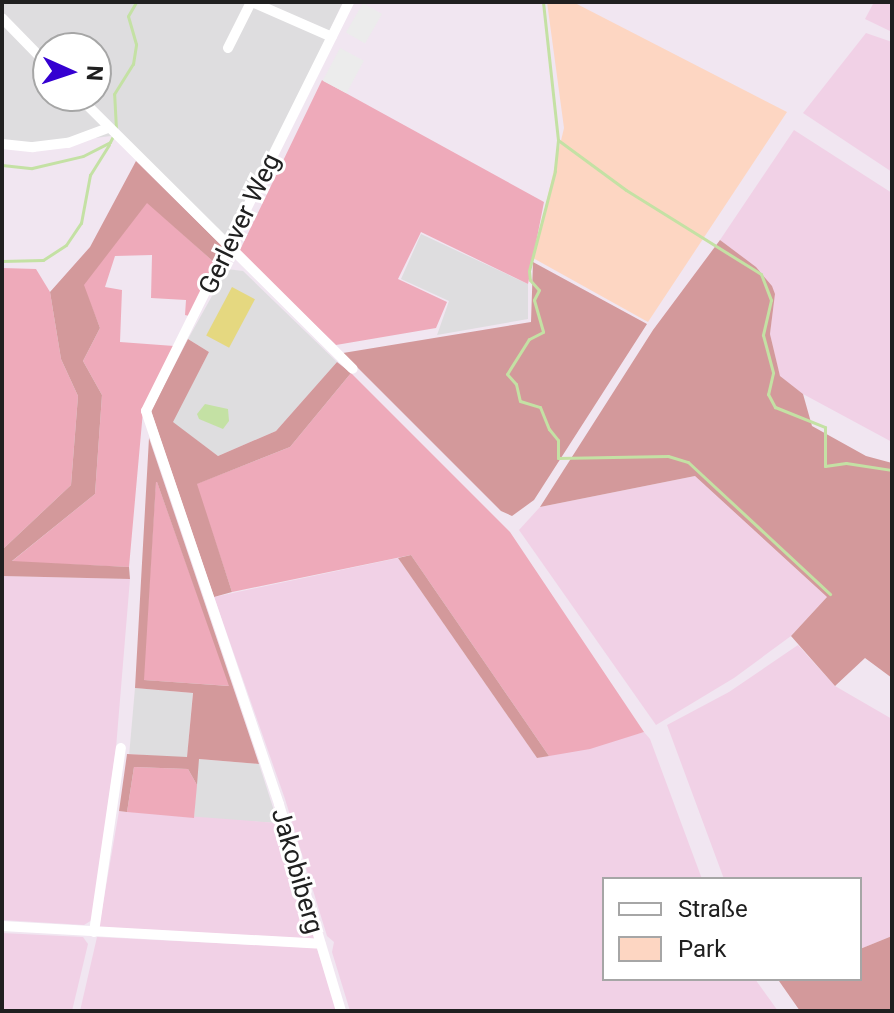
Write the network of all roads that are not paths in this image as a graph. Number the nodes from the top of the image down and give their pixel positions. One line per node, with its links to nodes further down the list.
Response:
1 (252, 2): 4 (street); 5 (street)
2 (349, 2): 4 (street, Gerlever Weg)
3 (2, 18): 6 (street)
4 (332, 37): 10 (street, Gerlever Weg)
5 (228, 48)
6 (32, 49)
7 (94, 112): 8 (street)
8 (110, 129): 9 (street); 10 (street)
9 (2, 144)
10 (228, 249): 11 (street); 12 (street, Gerlever Weg)
11 (353, 369)
12 (146, 411): 16 (street, Jakobiberg)
13 (121, 748): 15 (street)
14 (2, 926): 15 (street, Jakobiberg)
15 (94, 932): 16 (street, Jakobiberg)
16 (320, 944): 17 (street)
17 (341, 1011)

